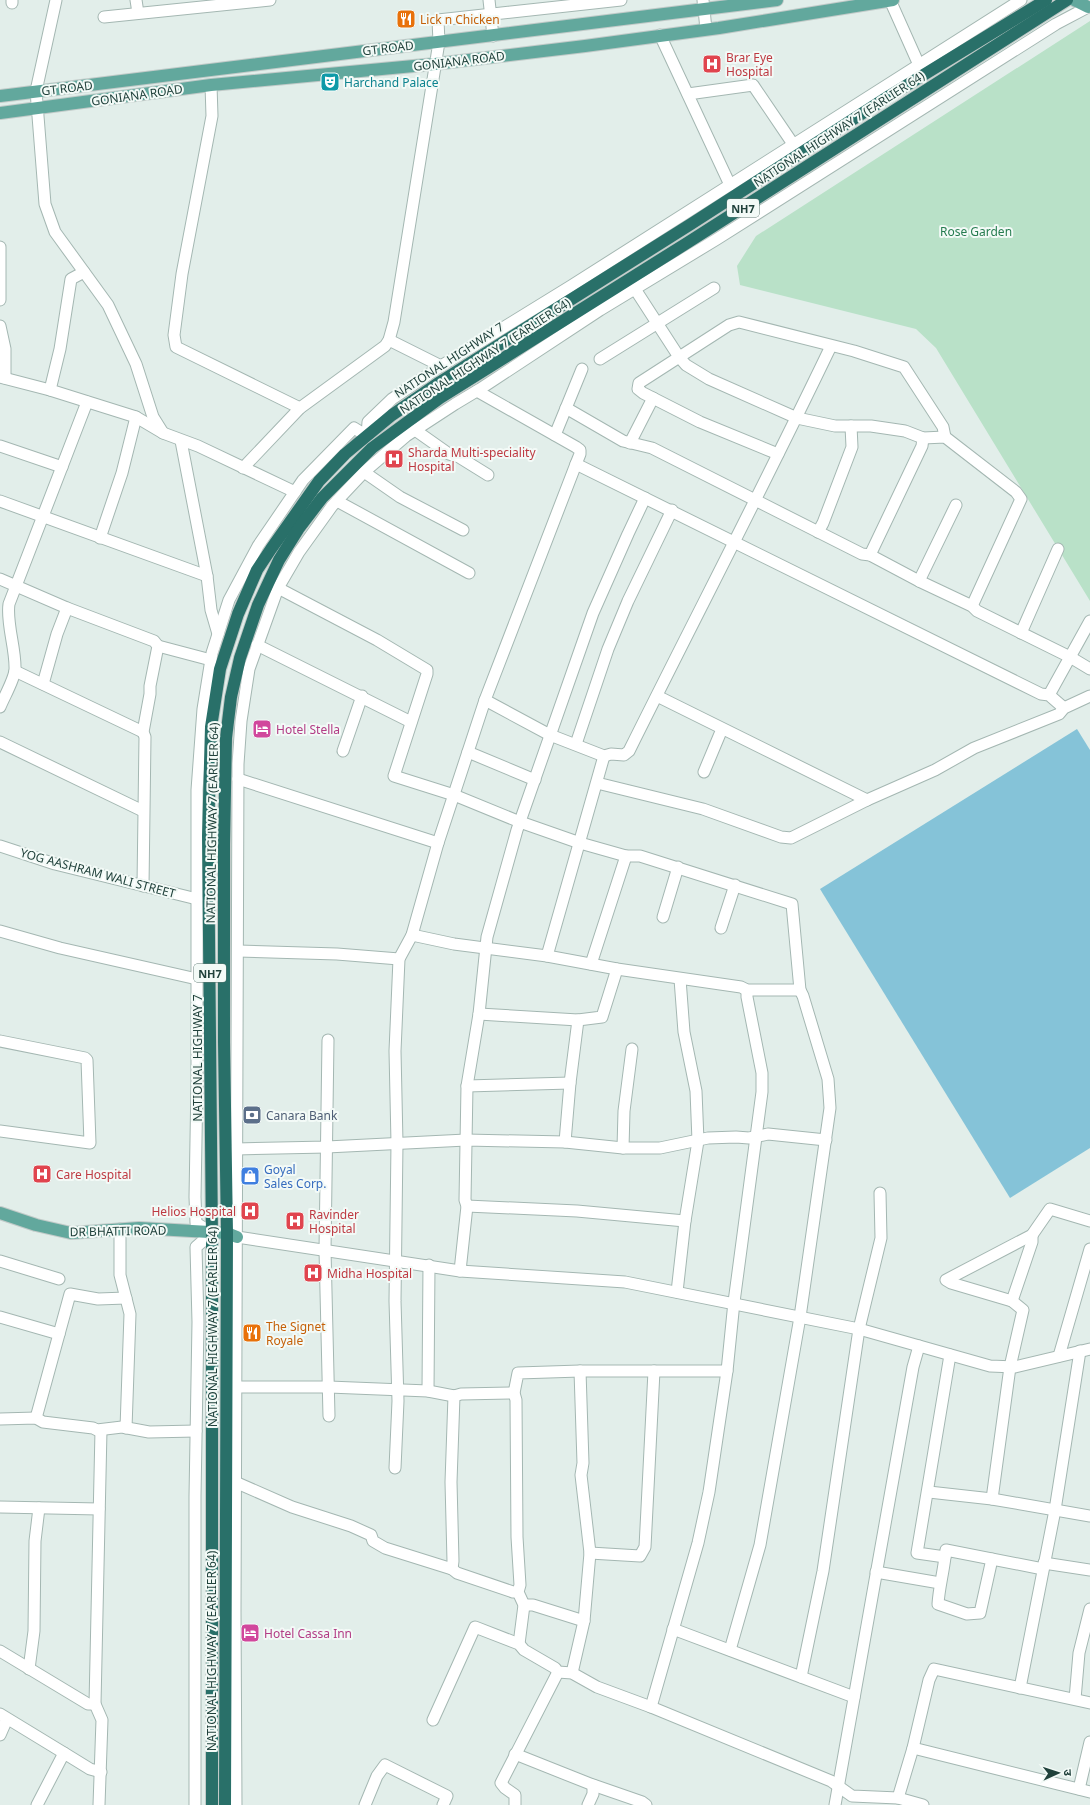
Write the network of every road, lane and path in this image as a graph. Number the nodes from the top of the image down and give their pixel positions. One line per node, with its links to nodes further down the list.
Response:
1 (56, 0): 27 (street)
2 (136, 0): 17 (street)
3 (270, 0): 12 (street)
4 (489, 0): 18 (street)
5 (621, 0): 18 (street)
6 (777, 0): 14 (main road, GT ROAD)
7 (890, 0): 8 (main road, GONIANA ROAD); 20 (main road, GONIANA ROAD); 25 (street)
8 (893, 0)
9 (1021, 0): 25 (street)
10 (1067, 0): 15 (highway, NATIONAL HIGHWAY 7 (EARLIER 64) / NH7)
11 (1074, 0): 16 (main road)
12 (236, 2): 13 (street)
13 (185, 4): 17 (street)
14 (704, 4): 20 (street); 22 (main road, GT ROAD)
15 (1044, 6): 38 (highway, NATIONAL HIGHWAY 7 (EARLIER 64) / NH7); 175 (highway, NATIONAL HIGHWAY 7 (EARLIER 64) / NH7)
16 (1089, 7): 37 (street)
17 (138, 13): 19 (street)
18 (491, 15): 22 (street); 23 (street)
19 (104, 17)
20 (706, 29): 21 (main road, GONIANA ROAD)
21 (660, 35): 24 (main road, GONIANA ROAD); 28 (street)
22 (493, 36): 23 (main road, GT ROAD)
23 (438, 42): 24 (street); 27 (main road, GT ROAD)
24 (435, 64): 26 (main road, GONIANA ROAD); 42 (street)
25 (918, 65): 32 (street)
26 (211, 85): 30 (main road, GONIANA ROAD); 53 (street)
27 (36, 91): 29 (main road, GT ROAD); 30 (street)
28 (688, 94): 32 (street); 33 (street)
29 (0, 96)
30 (38, 108): 31 (main road, GONIANA ROAD); 35 (street)
31 (0, 113)
32 (792, 144): 33 (street)
33 (730, 184): 46 (street)
34 (0, 247): 39 (street)
35 (84, 272): 49 (street); 59 (street)
36 (714, 288): 40 (street)
37 (635, 289): 40 (street); 50 (street)
38 (571, 299): 61 (highway, NATIONAL HIGHWAY 7 / NH7)
39 (0, 300)
40 (657, 324): 44 (street); 45 (street)
41 (0, 326): 48 (street)
42 (389, 340): 46 (street); 53 (street)
43 (831, 346): 44 (street); 56 (street); 62 (street)
44 (679, 357): 51 (street); 56 (street)
45 (600, 360)
46 (442, 366): 61 (street)
47 (582, 369): 54 (street)
48 (3, 378): 49 (street)
49 (50, 390): 52 (street)
50 (477, 391): 58 (street); 60 (street)
51 (653, 398): 65 (street); 67 (street)
52 (87, 402): 55 (street); 69 (street)
53 (300, 408): 70 (street)
54 (566, 408): 60 (street); 65 (street)
55 (136, 417): 59 (street); 83 (street)
56 (797, 418): 57 (street); 67 (street)
57 (851, 426): 63 (street); 82 (street)
58 (415, 430): 71 (street); 72 (street)
59 (163, 433): 64 (street)
60 (555, 435): 68 (street)
61 (366, 436): 73 (street); 174 (highway, NATIONAL HIGHWAY 7 / NH7)
62 (945, 437): 63 (street); 93 (street)
63 (924, 438): 86 (street)
64 (181, 441): 70 (street); 88 (street)
65 (630, 442): 77 (street)
66 (0, 446): 69 (street)
67 (778, 454): 77 (street)
68 (576, 464): 74 (street); 109 (street)
69 (62, 466): 80 (street)
70 (243, 468): 73 (street)
71 (364, 472): 76 (street); 81 (street)
72 (488, 475)
73 (295, 492): 97 (street)
74 (645, 498): 79 (street); 115 (street)
75 (0, 501): 80 (street)
76 (337, 501): 87 (street); 92 (street)
77 (756, 501): 82 (street); 84 (street)
78 (956, 505): 90 (street)
79 (672, 510): 84 (street); 117 (street)
80 (43, 517): 83 (street); 91 (street)
81 (463, 530)
82 (818, 532): 86 (street)
83 (100, 538): 88 (street)
84 (735, 542): 105 (street); 107 (street)
85 (1058, 549): 96 (street)
86 (870, 555): 90 (street)
87 (469, 573)
88 (207, 576): 97 (street)
89 (0, 579): 91 (street)
90 (919, 582): 93 (street)
91 (15, 586): 94 (street); 103 (street)
92 (278, 588): 98 (street); 112 (street)
93 (972, 606): 96 (street)
94 (67, 608): 99 (street); 104 (street)
95 (1090, 621): 100 (street)
96 (1021, 633): 100 (street)
97 (218, 634): 101 (street)
98 (257, 645): 106 (street); 122 (street)
99 (158, 646): 101 (street); 114 (street)
100 (1070, 657): 102 (street); 105 (street)
101 (211, 660): 136 (street)
102 (1090, 669)
103 (15, 671): 104 (street); 110 (street)
104 (43, 684): 114 (street)
105 (1049, 695): 111 (street)
106 (362, 696): 112 (street); 118 (street)
107 (656, 696): 113 (street); 120 (street)
108 (1090, 696): 111 (street)
109 (485, 700): 115 (street); 119 (street)
110 (0, 707)
111 (1064, 708): 126 (street)
112 (411, 722): 125 (street)
113 (722, 729): 121 (street); 126 (street)
114 (143, 732): 127 (street)
115 (550, 734): 117 (street); 123 (street)
116 (0, 742): 127 (street)
117 (576, 744): 120 (street)
118 (343, 751)
119 (468, 752): 123 (street); 125 (street)
120 (604, 756): 124 (street)
121 (704, 772)
122 (238, 779): 129 (street); 142 (street)
123 (535, 780): 128 (street)
124 (597, 783): 126 (street); 130 (street)
125 (454, 795): 128 (street); 129 (street)
126 (867, 800)
127 (143, 811): 135 (street)
128 (520, 822): 130 (street); 141 (street)
129 (438, 843): 140 (street)
130 (580, 843): 132 (street); 143 (street)
131 (0, 847): 135 (street, YOG AASHRAM WALI STREET)
132 (626, 856): 133 (street); 145 (street)
133 (678, 867): 134 (street); 137 (street)
134 (735, 885): 138 (street); 150 (street)
135 (143, 886): 136 (street, YOG AASHRAM WALI STREET)
136 (197, 899): 147 (street)
137 (663, 917)
138 (720, 928)
139 (0, 931): 147 (street)
140 (412, 934): 141 (street); 144 (street)
141 (486, 947): 143 (street); 151 (street)
142 (238, 951): 144 (street); 167 (street)
143 (547, 956): 145 (street)
144 (399, 959): 164 (street)
145 (591, 964): 146 (street)
146 (617, 969): 148 (street); 152 (street)
147 (197, 979): 174 (street)
148 (680, 979): 149 (street); 162 (street)
149 (747, 990): 150 (street); 159 (street)
150 (800, 990): 161 (street)
151 (479, 1014): 152 (street); 157 (street)
152 (578, 1020): 156 (street)
153 (328, 1040): 165 (street)
154 (0, 1041): 158 (street)
155 (632, 1049): 166 (street)
156 (570, 1083): 157 (street); 163 (street)
157 (467, 1086): 160 (street)
158 (0, 1131)
159 (757, 1135): 161 (street); 162 (street); 187 (street)
160 (466, 1140): 163 (street); 164 (street); 169 (street)
161 (826, 1140): 189 (street)
162 (698, 1141): 166 (street); 171 (street)
163 (565, 1142): 166 (street)
164 (397, 1143): 165 (street); 179 (street)
165 (327, 1147): 167 (street); 178 (street)
166 (623, 1148)
167 (236, 1149): 175 (street)
168 (880, 1193): 190 (street)
169 (467, 1206): 171 (street); 182 (street)
170 (0, 1213): 173 (main road, DR BHATTI ROAD)
171 (685, 1221): 184 (street)
172 (1090, 1221): 176 (street)
173 (120, 1229): 174 (main road, DR BHATTI ROAD); 185 (street)
174 (212, 1233): 175 (main road, DR BHATTI ROAD); 211 (street); 264 (highway, NATIONAL HIGHWAY 7 / NH7)
175 (232, 1235): 178 (street); 200 (highway, NATIONAL HIGHWAY 7 (EARLIER 64) / NH7)
176 (1032, 1235): 186 (street); 186 (street)
177 (1090, 1249): 195 (street)
178 (325, 1250): 179 (street); 201 (street)
179 (397, 1260): 181 (street); 202 (street)
180 (0, 1261): 183 (street)
181 (429, 1265): 182 (street); 203 (street)
182 (460, 1271): 184 (street)
183 (59, 1279)
184 (677, 1292): 187 (street)
185 (126, 1298): 191 (street); 209 (street)
186 (1012, 1302): 196 (street)
187 (734, 1304): 189 (street); 199 (street)
188 (0, 1317): 191 (street)
189 (800, 1317): 190 (street); 236 (street)
190 (859, 1329): 192 (street); 241 (street)
191 (59, 1334): 207 (street)
192 (918, 1346): 194 (street); 227 (street)
193 (1085, 1350): 195 (street); 219 (street)
194 (950, 1355): 196 (street); 214 (street)
195 (1059, 1356): 196 (street)
196 (1010, 1366): 215 (street)
197 (580, 1371): 198 (street); 204 (street); 221 (street)
198 (654, 1371): 199 (street); 221 (street)
199 (727, 1371): 233 (street)
200 (231, 1387): 201 (street); 213 (street); 265 (highway, NATIONAL HIGHWAY 7 (EARLIER 64) / NH7)
201 (329, 1387): 202 (street); 206 (street)
202 (397, 1390): 203 (street); 212 (street)
203 (428, 1391): 205 (street)
204 (514, 1393): 205 (street); 229 (street)
205 (454, 1396): 225 (street)
206 (328, 1416)
207 (36, 1418): 208 (street); 210 (street)
208 (0, 1419)
209 (126, 1428): 210 (street); 211 (street)
210 (101, 1430): 218 (street)
211 (196, 1431): 263 (street)
212 (395, 1468)
213 (235, 1482): 225 (street); 266 (street)
214 (929, 1492): 215 (street); 222 (street)
215 (992, 1499): 219 (street)
216 (0, 1507): 217 (street)
217 (39, 1508): 218 (street); 238 (street)
218 (99, 1509): 246 (street)
219 (1055, 1510): 220 (street); 224 (street)
220 (1090, 1516)
221 (590, 1553): 232 (street)
222 (945, 1557): 223 (street); 228 (street)
223 (992, 1559): 224 (street); 228 (street)
224 (1044, 1566): 226 (street); 242 (street)
225 (452, 1569): 229 (street)
226 (1090, 1570)
227 (879, 1572): 228 (street); 243 (street); 257 (street)
228 (940, 1583)
229 (518, 1592): 230 (street)
230 (524, 1605): 232 (street); 235 (street)
231 (1090, 1609): 234 (street)
232 (584, 1621): 240 (street)
233 (673, 1629): 236 (street); 247 (street)
234 (1087, 1641): 244 (street)
235 (519, 1644): 239 (street); 249 (street)
236 (730, 1650): 241 (street)
237 (0, 1651): 238 (street)
238 (29, 1669): 246 (street)
239 (558, 1672): 240 (street); 254 (street)
240 (572, 1673): 247 (street)
241 (801, 1677): 243 (street)
242 (1020, 1688): 244 (street); 252 (street)
243 (854, 1697): 257 (street)
244 (1075, 1699): 245 (street)
245 (1090, 1703)
246 (94, 1704): 255 (street)
247 (651, 1706): 257 (street)
248 (4, 1717): 250 (street); 253 (street)
249 (432, 1720)
250 (0, 1735)
251 (1090, 1742): 258 (street)
252 (913, 1748): 258 (street); 260 (street)
253 (64, 1752): 255 (street); 261 (street)
254 (515, 1754): 256 (street); 269 (street)
255 (101, 1772): 262 (street)
256 (593, 1785): 270 (street); 271 (street)
257 (840, 1788): 260 (street); 272 (street); 273 (street)
258 (1079, 1789): 259 (street)
259 (1090, 1792)
260 (898, 1798): 274 (street)
261 (37, 1805)
262 (100, 1805)
263 (195, 1805)
264 (212, 1805)
265 (225, 1805)
266 (236, 1805)
267 (365, 1805): 268 (street)
268 (443, 1805)
269 (515, 1805)
270 (588, 1805)
271 (646, 1805)
272 (835, 1805)
273 (839, 1805)
274 (923, 1805)

